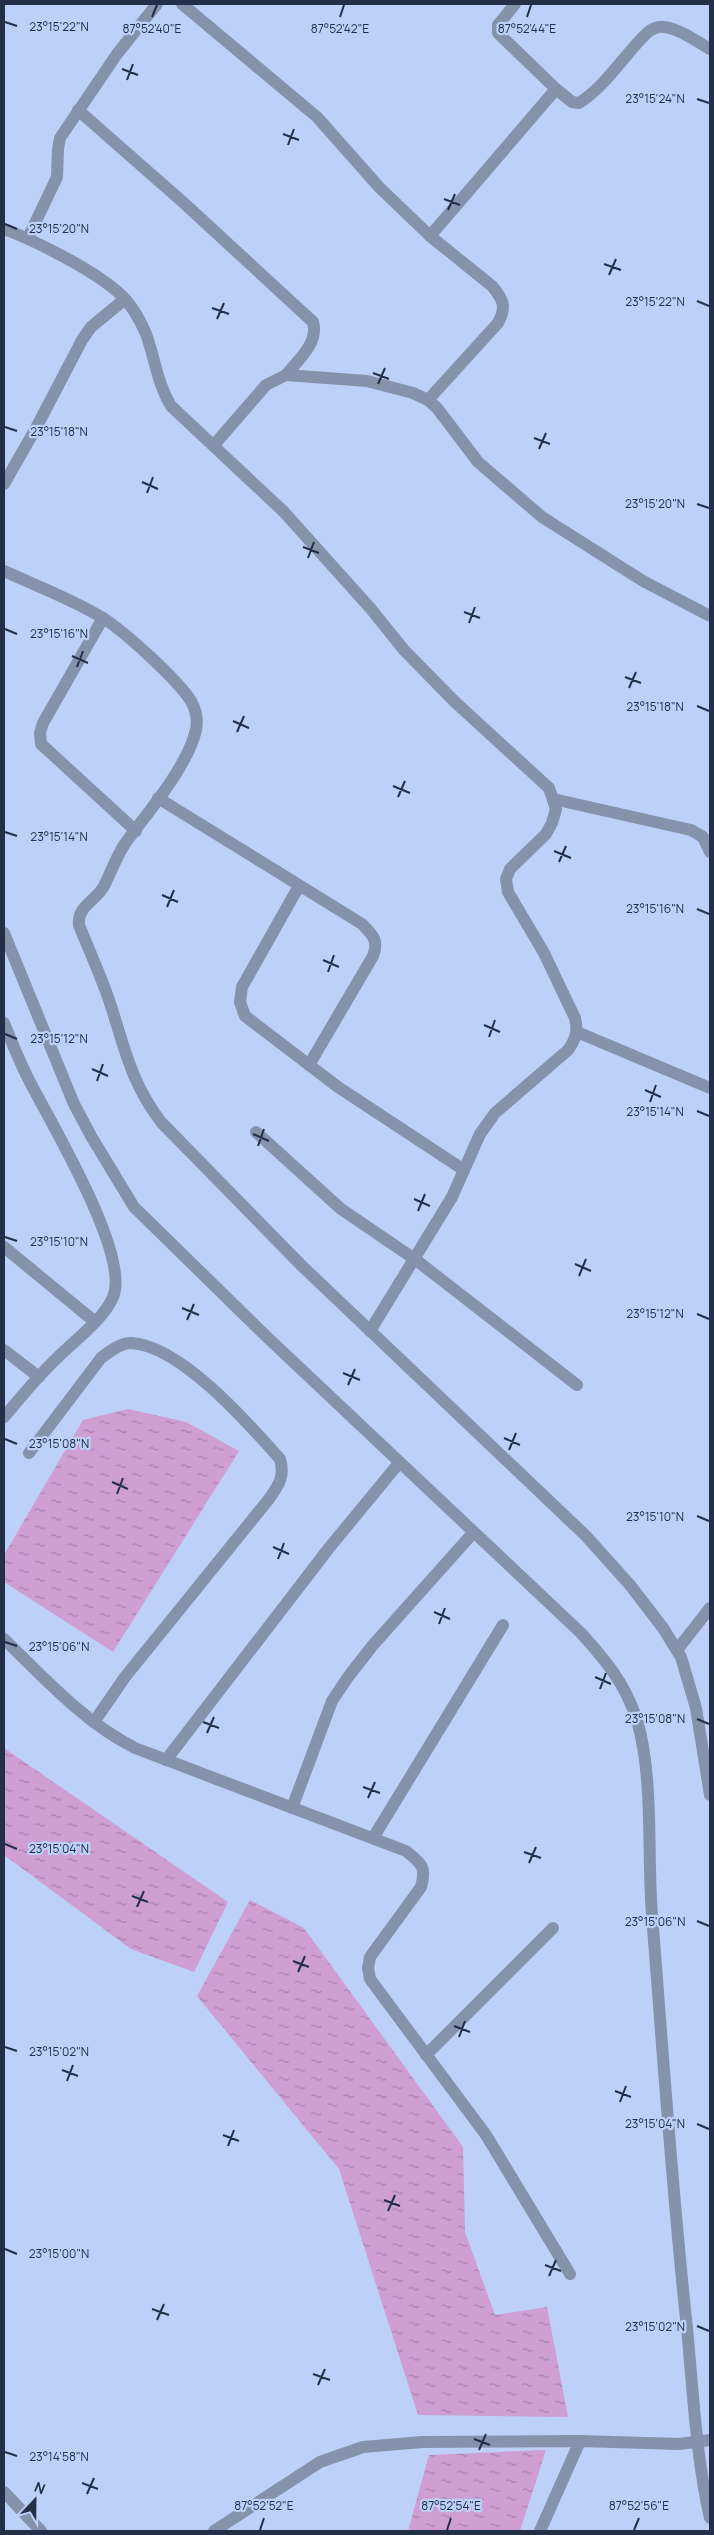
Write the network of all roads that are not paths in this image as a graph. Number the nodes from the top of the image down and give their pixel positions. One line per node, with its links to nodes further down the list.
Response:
1 (157, 4): 6 (street)
2 (182, 4): 8 (street)
3 (515, 4): 5 (street)
4 (710, 49): 5 (street)
5 (556, 89): 8 (street)
6 (78, 110): 9 (street); 11 (street)
7 (4, 229): 9 (street)
8 (430, 236): 12 (street)
9 (28, 238): 10 (street)
10 (125, 299): 13 (street); 14 (street)
11 (286, 375): 12 (street); 13 (street)
12 (428, 400): 16 (street)
13 (214, 445): 19 (street)
14 (4, 484)
15 (4, 571): 17 (street)
16 (710, 616)
17 (103, 618): 18 (street); 20 (street)
18 (158, 798): 20 (street); 22 (street)
19 (552, 799): 21 (street); 24 (street)
20 (136, 831): 33 (street)
21 (710, 852)
22 (299, 886): 26 (street); 26 (street)
23 (4, 933): 39 (street)
24 (577, 1032): 27 (street); 29 (street)
25 (5, 1033): 32 (street)
26 (309, 1065): 29 (street)
27 (710, 1088)
28 (256, 1132): 31 (street)
29 (464, 1170): 31 (street)
30 (4, 1247): 32 (street)
31 (416, 1260): 33 (street); 36 (street)
32 (94, 1321): 35 (street)
33 (370, 1331): 44 (street)
34 (4, 1350): 35 (street)
35 (38, 1377): 37 (street)
36 (577, 1385)
37 (4, 1417)
38 (29, 1453): 45 (street)
39 (400, 1463): 40 (street); 46 (street)
40 (473, 1533): 48 (street); 54 (street)
41 (710, 1608): 44 (street)
42 (502, 1625): 49 (street)
43 (4, 1640): 45 (street)
44 (677, 1650): 47 (street)
45 (94, 1722): 46 (street)
46 (166, 1760): 48 (street)
47 (710, 1795)
48 (292, 1808): 49 (street)
49 (373, 1838): 51 (street)
50 (553, 1928): 51 (street)
51 (426, 2055): 52 (street)
52 (570, 2274)
53 (580, 2441): 54 (street); 58 (street); 59 (street)
54 (694, 2442): 56 (street)
55 (4, 2492): 57 (street)
56 (710, 2518)
57 (41, 2531)
58 (214, 2531)
59 (540, 2531)

